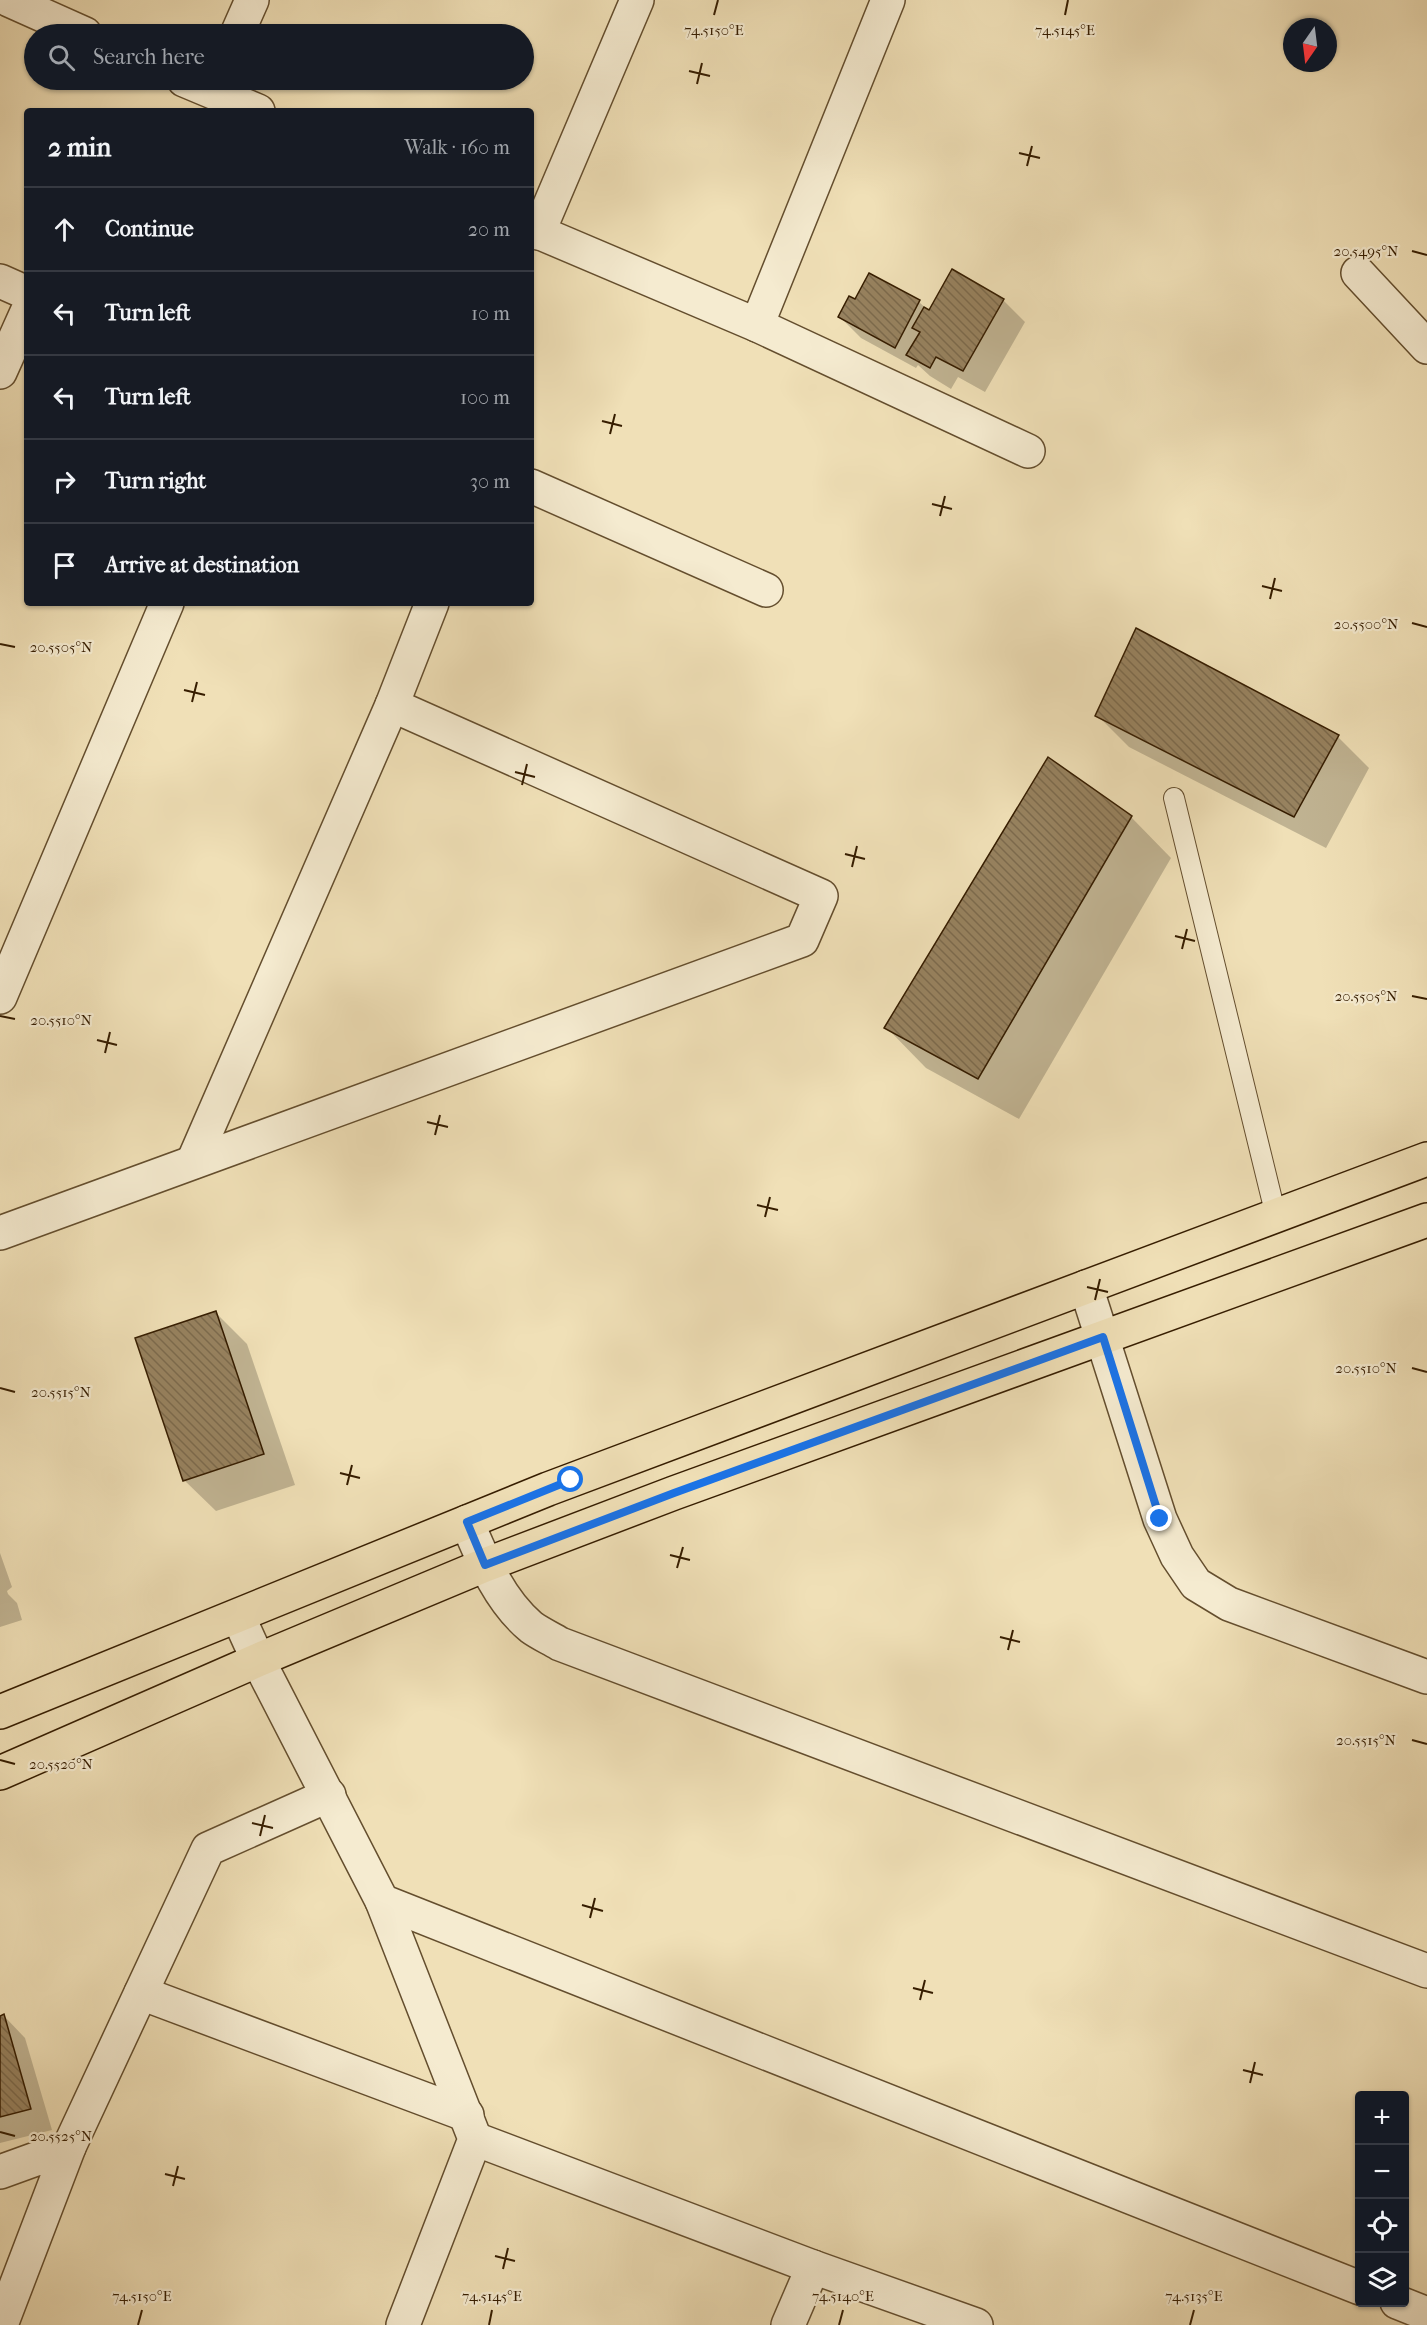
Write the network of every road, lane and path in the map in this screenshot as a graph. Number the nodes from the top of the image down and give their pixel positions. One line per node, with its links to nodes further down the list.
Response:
1 (9, 0): 5 (street)
2 (252, 0): 6 (street)
3 (888, 0): 14 (street)
4 (630, 2): 9 (street)
5 (63, 24)
6 (241, 24)
7 (216, 90): 8 (street)
8 (252, 108)
9 (535, 231): 14 (street)
10 (1358, 273): 15 (street)
11 (0, 281): 12 (street)
12 (24, 292)
13 (24, 319): 16 (street)
14 (758, 325): 17 (street)
15 (1427, 347)
16 (0, 372)
17 (1028, 451)
18 (534, 487): 19 (street)
19 (766, 590)
20 (166, 606): 24 (street)
21 (431, 606): 22 (street)
22 (392, 705): 26 (street); 26 (street)
23 (1174, 798): 27 (lane)
24 (0, 997)
25 (1427, 1159): 27 (main road)
26 (193, 1162): 29 (street)
27 (1276, 1216): 30 (main road)
28 (1427, 1220): 31 (main road)
29 (0, 1233)
30 (1086, 1287): 31 (street); 32 (main road)
31 (1103, 1337): 33 (main road); 36 (street)
32 (467, 1522): 33 (street); 34 (main road)
33 (485, 1565): 35 (main road); 41 (street)
34 (238, 1616): 35 (street); 37 (main road)
35 (258, 1660): 38 (main road); 39 (street)
36 (1427, 1677)
37 (0, 1712)
38 (0, 1773)
39 (329, 1795): 40 (street); 42 (street)
40 (382, 1901): 43 (street); 47 (street)
41 (1427, 1971)
42 (141, 1993): 43 (street); 44 (street)
43 (471, 2127): 46 (street); 51 (street)
44 (69, 2147): 45 (street); 50 (street)
45 (0, 2172)
46 (813, 2267): 52 (street); 53 (street)
47 (1355, 2286)
48 (1409, 2307): 49 (street)
49 (1427, 2314)
50 (11, 2322)
51 (403, 2325)
52 (788, 2325)
53 (976, 2325)

